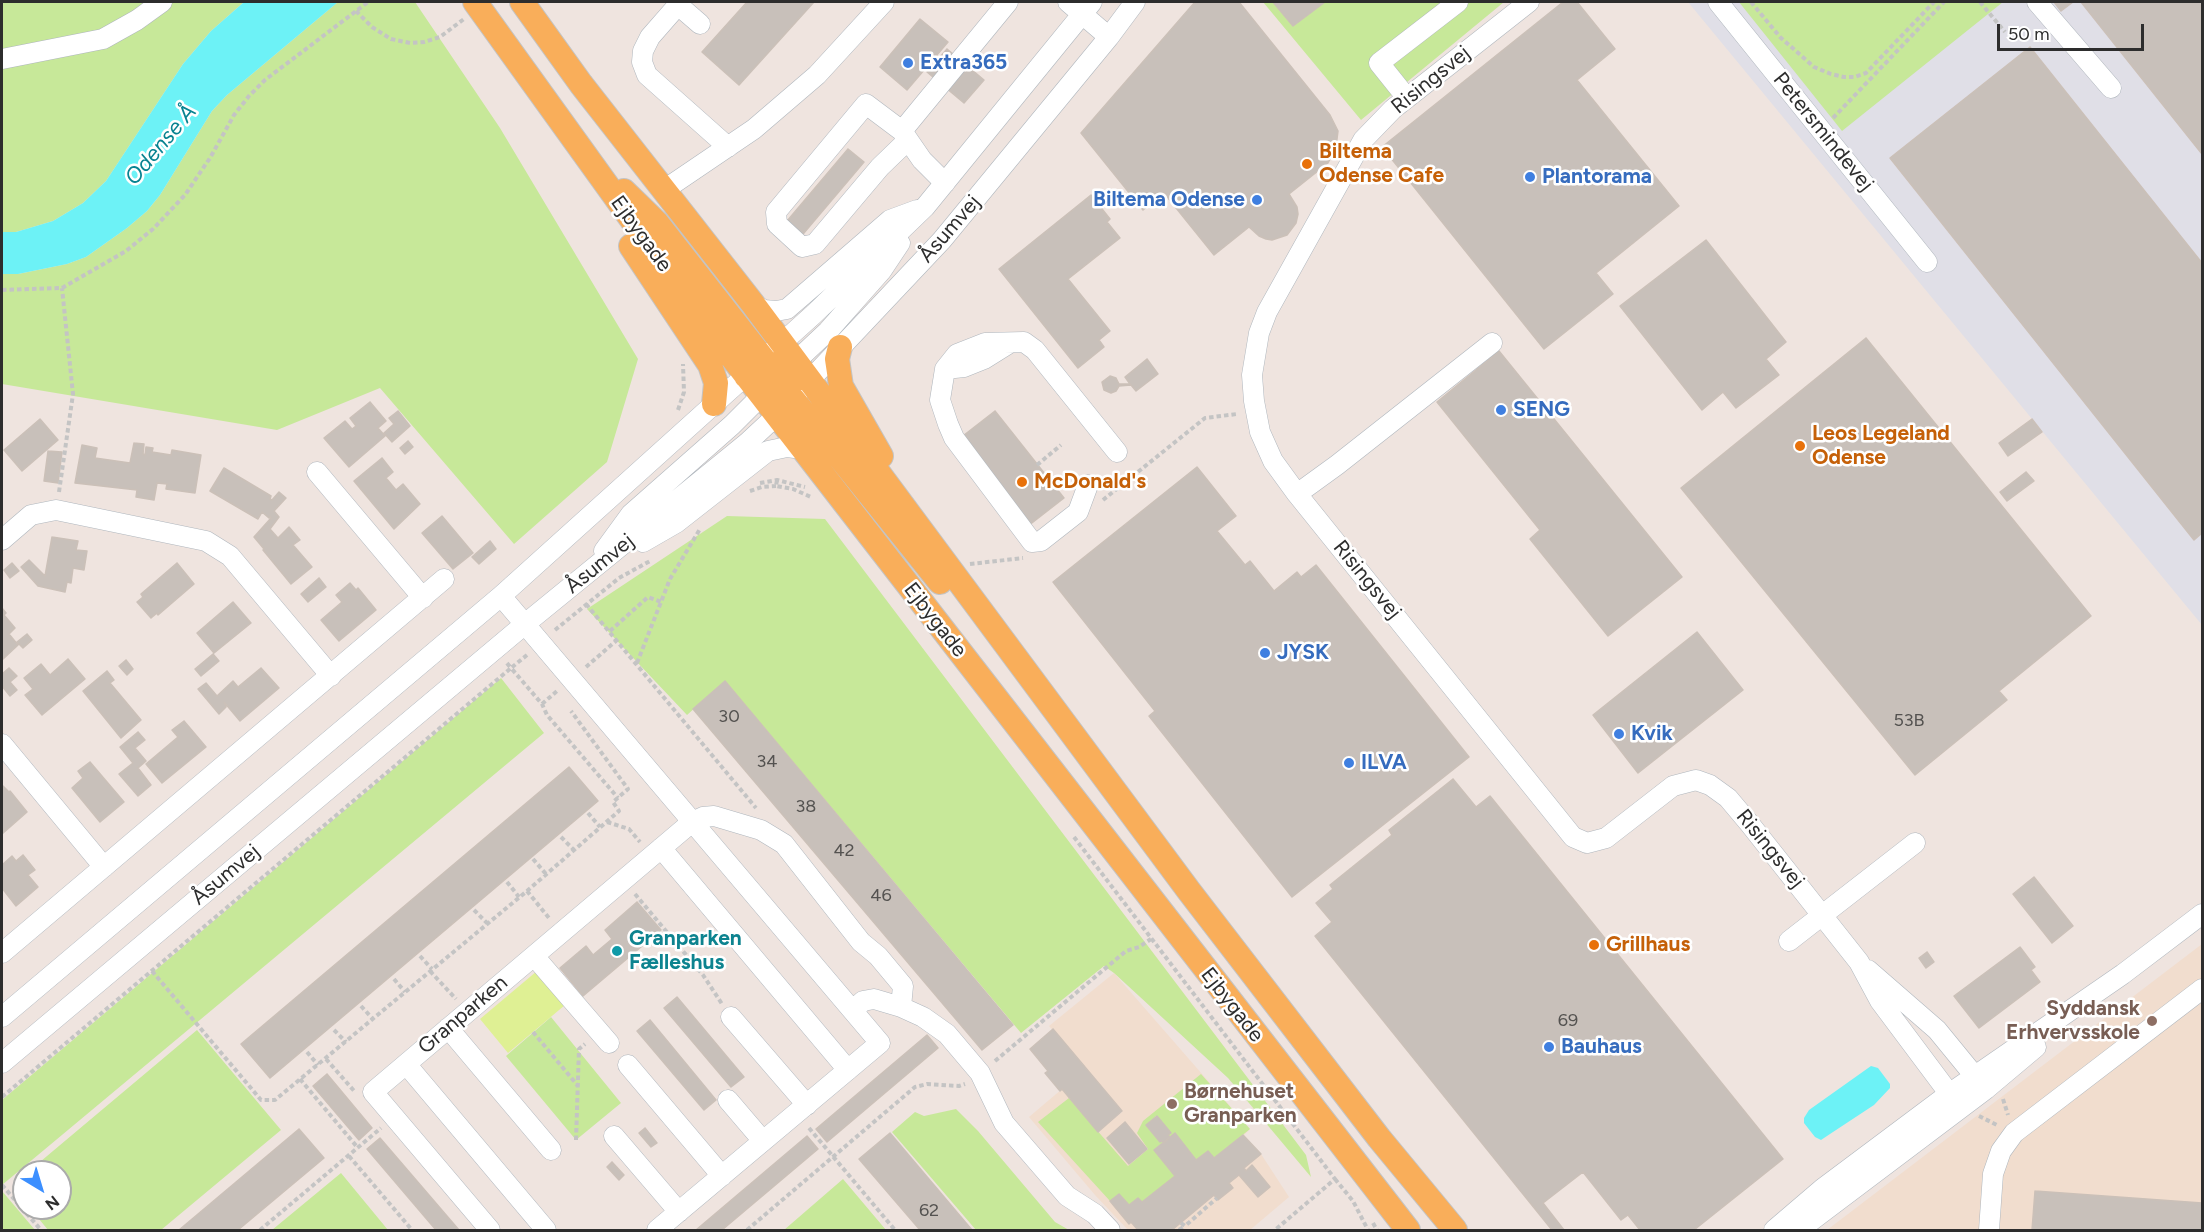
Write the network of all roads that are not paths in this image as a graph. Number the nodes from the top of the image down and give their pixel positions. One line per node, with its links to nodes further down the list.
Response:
1 (162, 2): 14 (street)
2 (522, 2): 21 (main road, Ejbygade)
3 (884, 2): 19 (street)
4 (1008, 2): 17 (street)
5 (1135, 2): 13 (street, Åsumvej)
6 (1458, 2): 16 (street)
7 (1529, 2): 16 (street, Risingsvej)
8 (1718, 2): 23 (street, Petersmindevej)
9 (2037, 2): 15 (street)
10 (477, 4): 18 (main road, Ejbygade)
11 (1081, 6): 13 (street); 20 (street, Åsumvej)
12 (700, 24): 19 (street)
13 (1109, 37): 26 (street, Åsumvej)
14 (2, 59)
15 (2111, 88)
16 (1407, 98): 35 (street, Risingsvej)
17 (905, 136): 17 (street); 20 (street)
18 (575, 143): 27 (main road, Ejbygade); 28 (main road); 29 (main road)
19 (728, 147): 21 (street)
20 (945, 183): 22 (street, Åsumvej)
21 (664, 190): 24 (main road, Ejbygade)
22 (925, 207): 24 (street); 28 (street, Åsumvej)
23 (1927, 262)
24 (753, 304): 28 (main road, Ejbygade)
25 (1492, 343): 35 (street)
26 (840, 347): 28 (street, Åsumvej); 36 (main road)
27 (746, 376): 28 (main road, Ejbygade); 29 (street, Åsumvej)
28 (782, 376): 30 (main road, Ejbygade); 36 (main road, Ejbygade); 38 (street); 43 (main road)
29 (714, 404): 40 (street, Åsumvej)
30 (776, 416): 31 (main road, Ejbygade); 38 (street, Åsumvej)
31 (803, 449): 38 (street); 75 (main road, Ejbygade)
32 (1117, 452): 34 (street)
33 (317, 472): 41 (street)
34 (1088, 484)
35 (1297, 494): 50 (street, Risingsvej)
36 (905, 511): 43 (main road, Ejbygade)
37 (2, 540): 44 (street)
38 (591, 570): 42 (street, Åsumvej)
39 (444, 579): 41 (street)
40 (501, 596): 42 (street); 59 (street, Åsumvej)
41 (423, 598): 44 (street)
42 (525, 624): 46 (street); 63 (street, Åsumvej)
43 (1021, 666): 83 (main road, Ejbygade)
44 (331, 676): 49 (street)
45 (2, 744): 49 (street)
46 (692, 822): 48 (street, Granparken); 57 (street); 58 (street)
47 (1915, 843): 50 (street)
48 (661, 848): 54 (street, Granparken); 66 (street)
49 (104, 867): 53 (street)
50 (1822, 914): 52 (street); 55 (street, Risingsvej)
51 (2202, 914): 67 (street)
52 (1789, 941)
53 (2, 953)
54 (534, 956): 61 (street, Granparken); 62 (street)
55 (1859, 962): 67 (street, Risingsvej); 69 (street, Risingsvej)
56 (2202, 989): 86 (street)
57 (901, 1007): 58 (street); 80 (street)
58 (853, 1010): 66 (street)
59 (2, 1017)
60 (731, 1017): 70 (street)
61 (448, 1028): 64 (street, Granparken); 73 (street)
62 (604, 1037)
63 (2, 1063)
64 (406, 1064): 77 (street, Granparken); 78 (street)
65 (628, 1065): 74 (street)
66 (848, 1070): 70 (street)
67 (1980, 1082): 69 (street)
68 (728, 1100): 72 (street)
69 (1954, 1101): 84 (street); 85 (street)
70 (807, 1105): 72 (street)
71 (614, 1136): 76 (street)
72 (763, 1141): 74 (street)
73 (551, 1150)
74 (722, 1176): 76 (street)
75 (1390, 1208): 81 (main road, Ejbygade); 82 (main road)
76 (679, 1212): 79 (street)
77 (490, 1230)
78 (546, 1230)
79 (657, 1230)
80 (1110, 1230)
81 (1408, 1230)
82 (1415, 1230)
83 (1455, 1230)
84 (1774, 1230)
85 (1798, 1230)
86 (1989, 1230)

